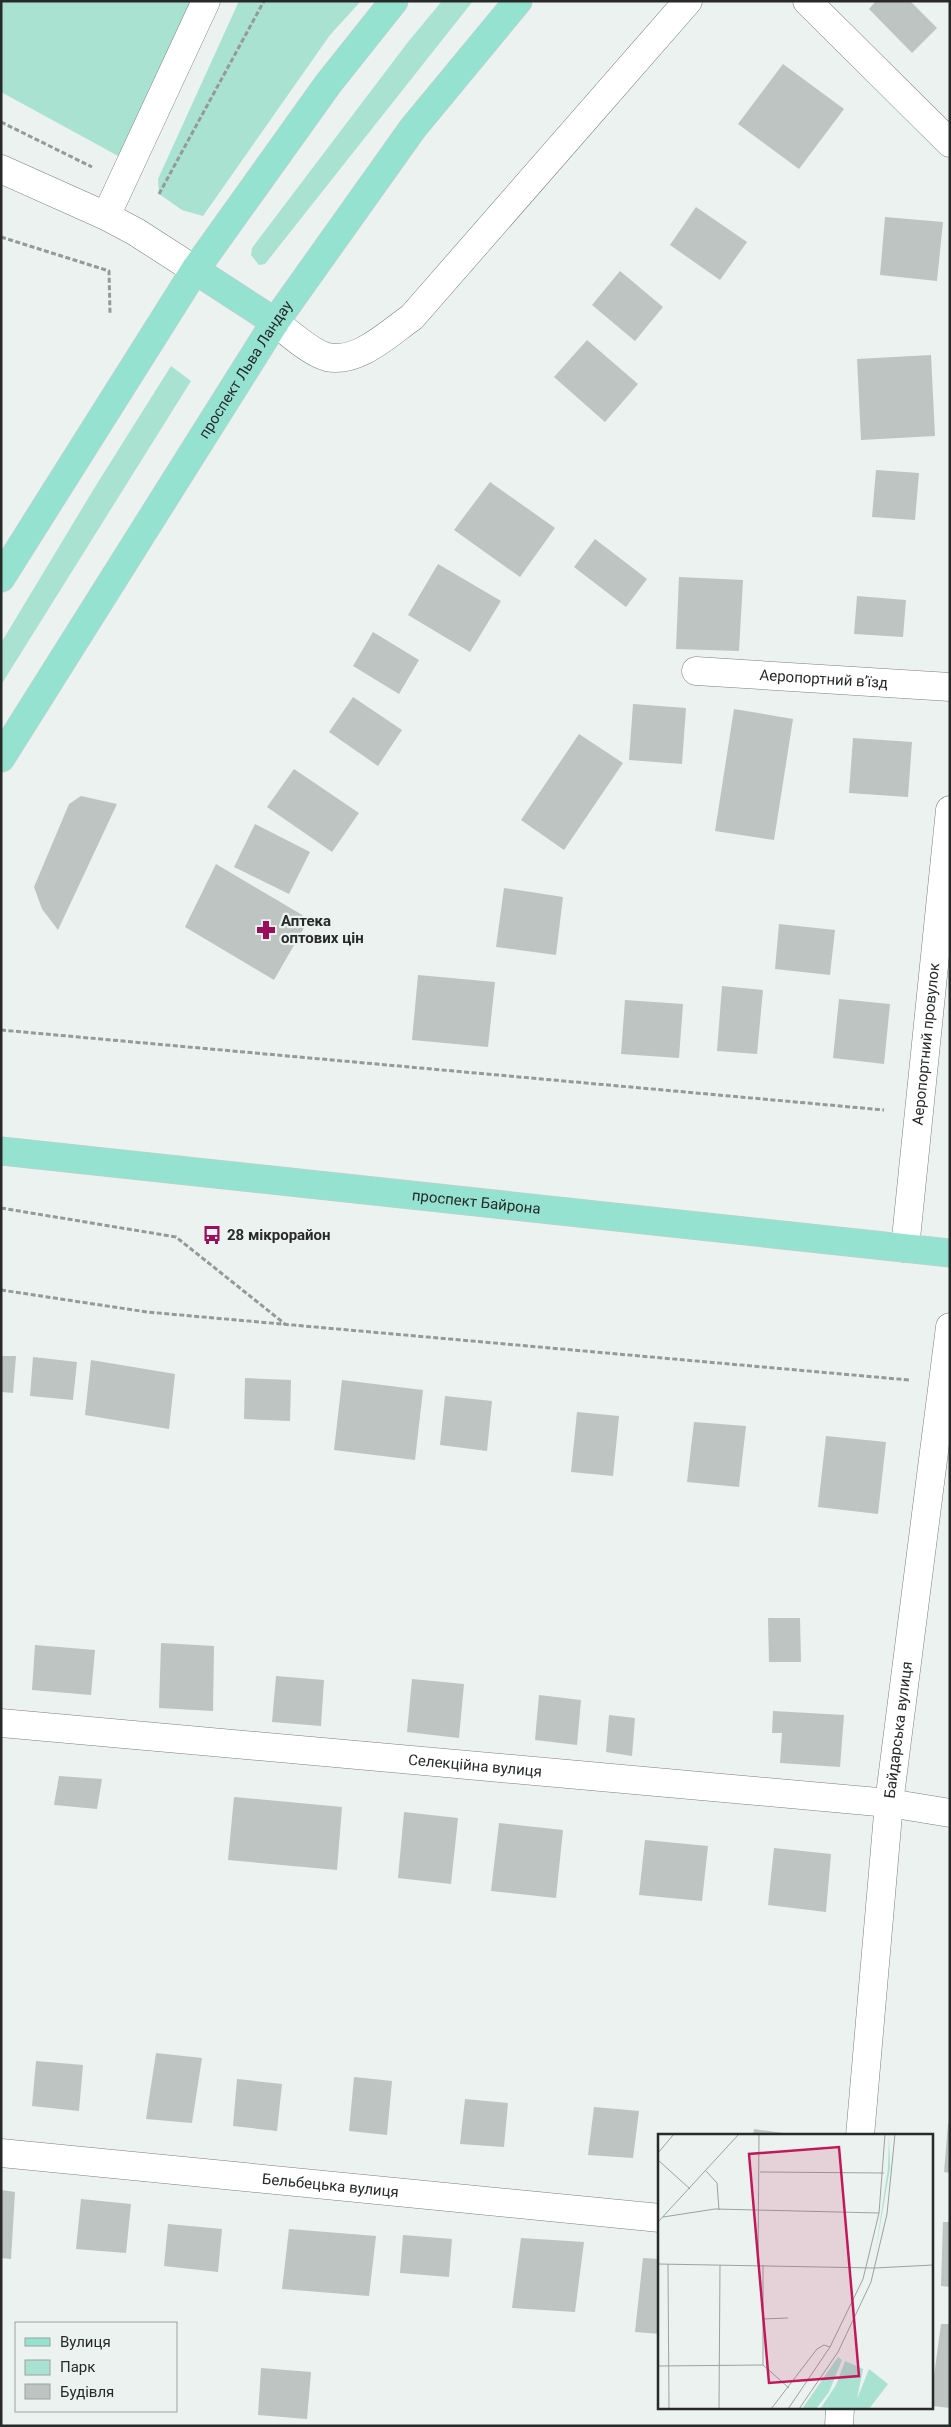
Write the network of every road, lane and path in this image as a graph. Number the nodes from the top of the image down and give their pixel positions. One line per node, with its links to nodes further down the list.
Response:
1 (206, 1): 12 (street)
2 (264, 1): 11 (path)
3 (394, 1): 14 (main road)
4 (518, 1): 16 (main road, проспект Льва Ландау)
5 (688, 1): 16 (street)
6 (807, 1): 8 (street)
7 (1, 122): 10 (path)
8 (950, 143)
9 (1, 168): 12 (street)
10 (95, 168)
11 (159, 194)
12 (106, 216): 14 (street)
13 (1, 237): 15 (path)
14 (195, 270): 16 (main road); 17 (main road)
15 (110, 313)
16 (275, 322): 20 (main road, проспект Льва Ландау)
17 (1, 578)
18 (696, 671): 19 (street, Аеропортний в’їзд)
19 (950, 687)
20 (1, 758)
21 (950, 810): 23 (street, Аеропортний провулок)
22 (1, 1030): 23 (path)
23 (920, 1113): 26 (street, Аеропортний провулок)
24 (1, 1151): 26 (main road, проспект Байрона)
25 (1, 1208): 29 (path)
26 (905, 1248): 27 (main road, проспект Байрона)
27 (950, 1253)
28 (1, 1290): 29 (path)
29 (285, 1324): 31 (path)
30 (950, 1327): 31 (street, Байдарська вулиця)
31 (942, 1383): 33 (street, Байдарська вулиця)
32 (1, 1724): 33 (street, Селекційна вулиця)
33 (889, 1803): 34 (street, Селекційна вулиця); 35 (street, Байдарська вулиця)
34 (950, 1813)
35 (860, 2134)
36 (1, 2152): 37 (street, Бельбецька вулиця)
37 (658, 2218)
38 (840, 2410): 39 (street)
39 (839, 2426)

